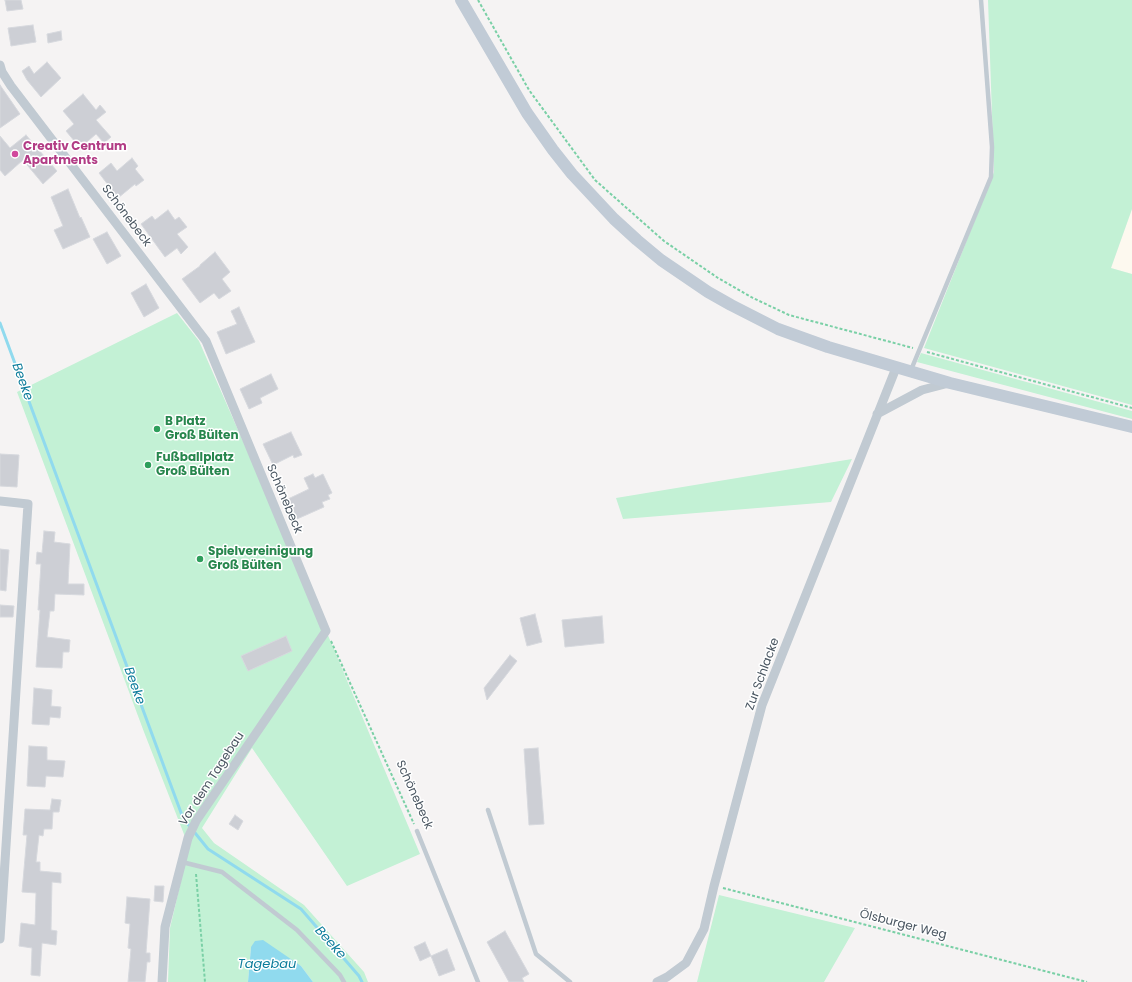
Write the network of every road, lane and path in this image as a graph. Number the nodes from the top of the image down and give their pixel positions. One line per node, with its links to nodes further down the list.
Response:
1 (461, 0): 6 (street)
2 (478, 0): 5 (path)
3 (981, 0): 5 (lane)
4 (0, 69): 13 (street, Schönebeck)
5 (919, 350): 7 (lane); 9 (path)
6 (896, 368): 7 (street); 10 (street, Zur Schlacke)
7 (910, 372): 8 (street)
8 (950, 383): 10 (street); 11 (street)
9 (1132, 408)
10 (877, 414): 18 (street, Zur Schlacke)
11 (1132, 427)
12 (0, 502): 19 (street)
13 (326, 631): 15 (path, Schönebeck); 16 (street, Vor dem Tagebau)
14 (488, 810): 24 (lane)
15 (417, 831): 23 (lane, Schönebeck)
16 (182, 862): 17 (lane); 20 (street, Vor dem Tagebau)
17 (196, 865): 21 (path); 22 (lane)
18 (714, 886): 25 (street, Zur Schlacke); 26 (path, Ölsburger Weg)
19 (0, 938)
20 (162, 982)
21 (205, 982)
22 (344, 982)
23 (478, 982)
24 (570, 982)
25 (657, 982)
26 (1087, 982)

